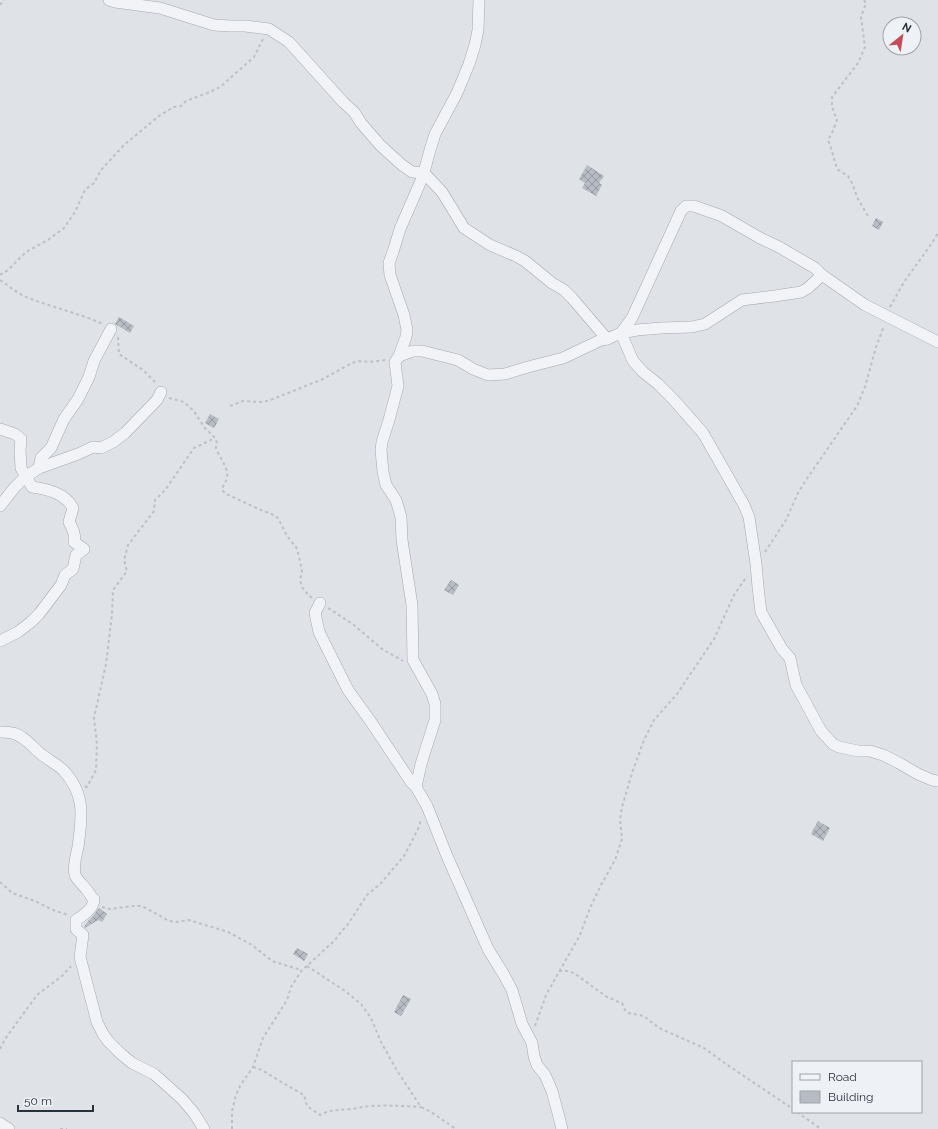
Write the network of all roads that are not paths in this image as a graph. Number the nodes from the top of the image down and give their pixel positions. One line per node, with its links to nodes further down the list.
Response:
1 (109, 0): 3 (street)
2 (479, 0): 3 (street)
3 (424, 173): 7 (street); 9 (street)
4 (822, 275): 6 (street); 6 (street); 8 (street)
5 (111, 329): 12 (street)
6 (621, 333): 7 (street); 18 (street)
7 (607, 338): 9 (street)
8 (938, 342)
9 (397, 359): 19 (street)
10 (161, 392): 12 (street)
11 (0, 429): 13 (street)
12 (39, 468): 13 (street)
13 (25, 477): 14 (street); 16 (street)
14 (0, 506)
15 (320, 603): 19 (street)
16 (0, 641)
17 (0, 732): 22 (street)
18 (938, 781)
19 (416, 787): 23 (street)
20 (0, 1123): 21 (street)
21 (9, 1129)
22 (204, 1129)
23 (562, 1129)

